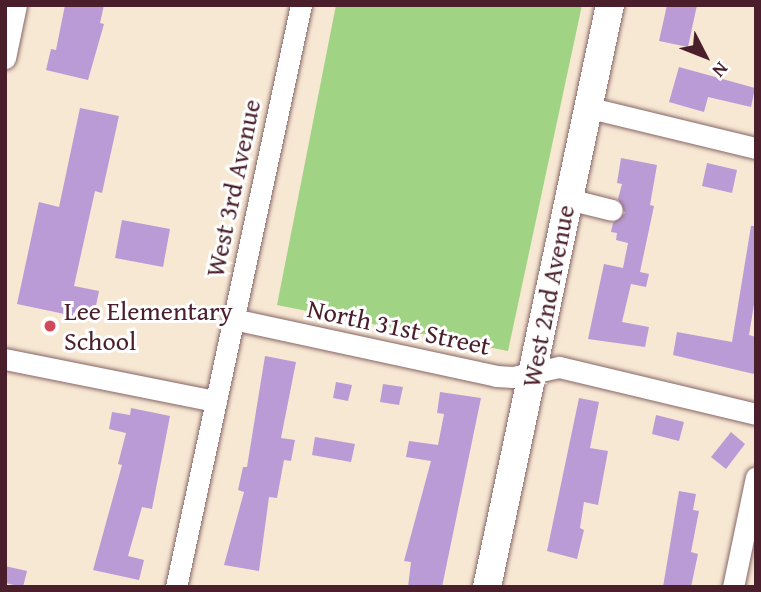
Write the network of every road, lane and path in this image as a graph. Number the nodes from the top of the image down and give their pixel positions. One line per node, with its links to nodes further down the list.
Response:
1 (16, 5): 4 (street)
2 (301, 5): 9 (street, West 3rd Avenue)
3 (610, 5): 5 (main road, West 2nd Avenue)
4 (5, 58)
5 (586, 107): 6 (street); 7 (main road, West 2nd Avenue)
6 (756, 148)
7 (568, 199): 8 (street); 11 (main road, West 2nd Avenue)
8 (612, 210)
9 (233, 319): 11 (street, North 31st Street); 12 (street, West 3rd Avenue)
10 (5, 359): 12 (street)
11 (533, 374): 13 (street, North 31st Street); 16 (main road, West 2nd Avenue)
12 (216, 401): 15 (street, West 3rd Avenue)
13 (756, 414)
14 (756, 477): 17 (street)
15 (176, 587)
16 (487, 587)
17 (733, 587)

